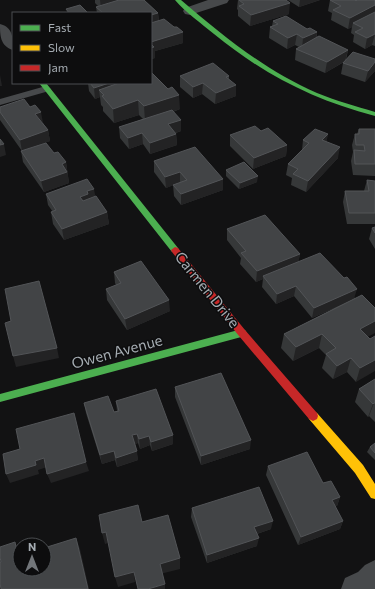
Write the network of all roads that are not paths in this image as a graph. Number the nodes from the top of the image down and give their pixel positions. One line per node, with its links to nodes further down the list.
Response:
1 (178, 0): 3 (street)
2 (222, 0): 3 (street)
3 (190, 11): 8 (street)
4 (0, 28): 5 (street)
5 (12, 44)
6 (44, 86): 7 (lane); 9 (street, Carmen Drive)
7 (0, 102)
8 (375, 114)
9 (242, 333): 10 (street, Owen Avenue); 11 (street, Carmen Drive)
10 (0, 398)
11 (375, 494)
12 (375, 576): 13 (street)
13 (356, 589)

